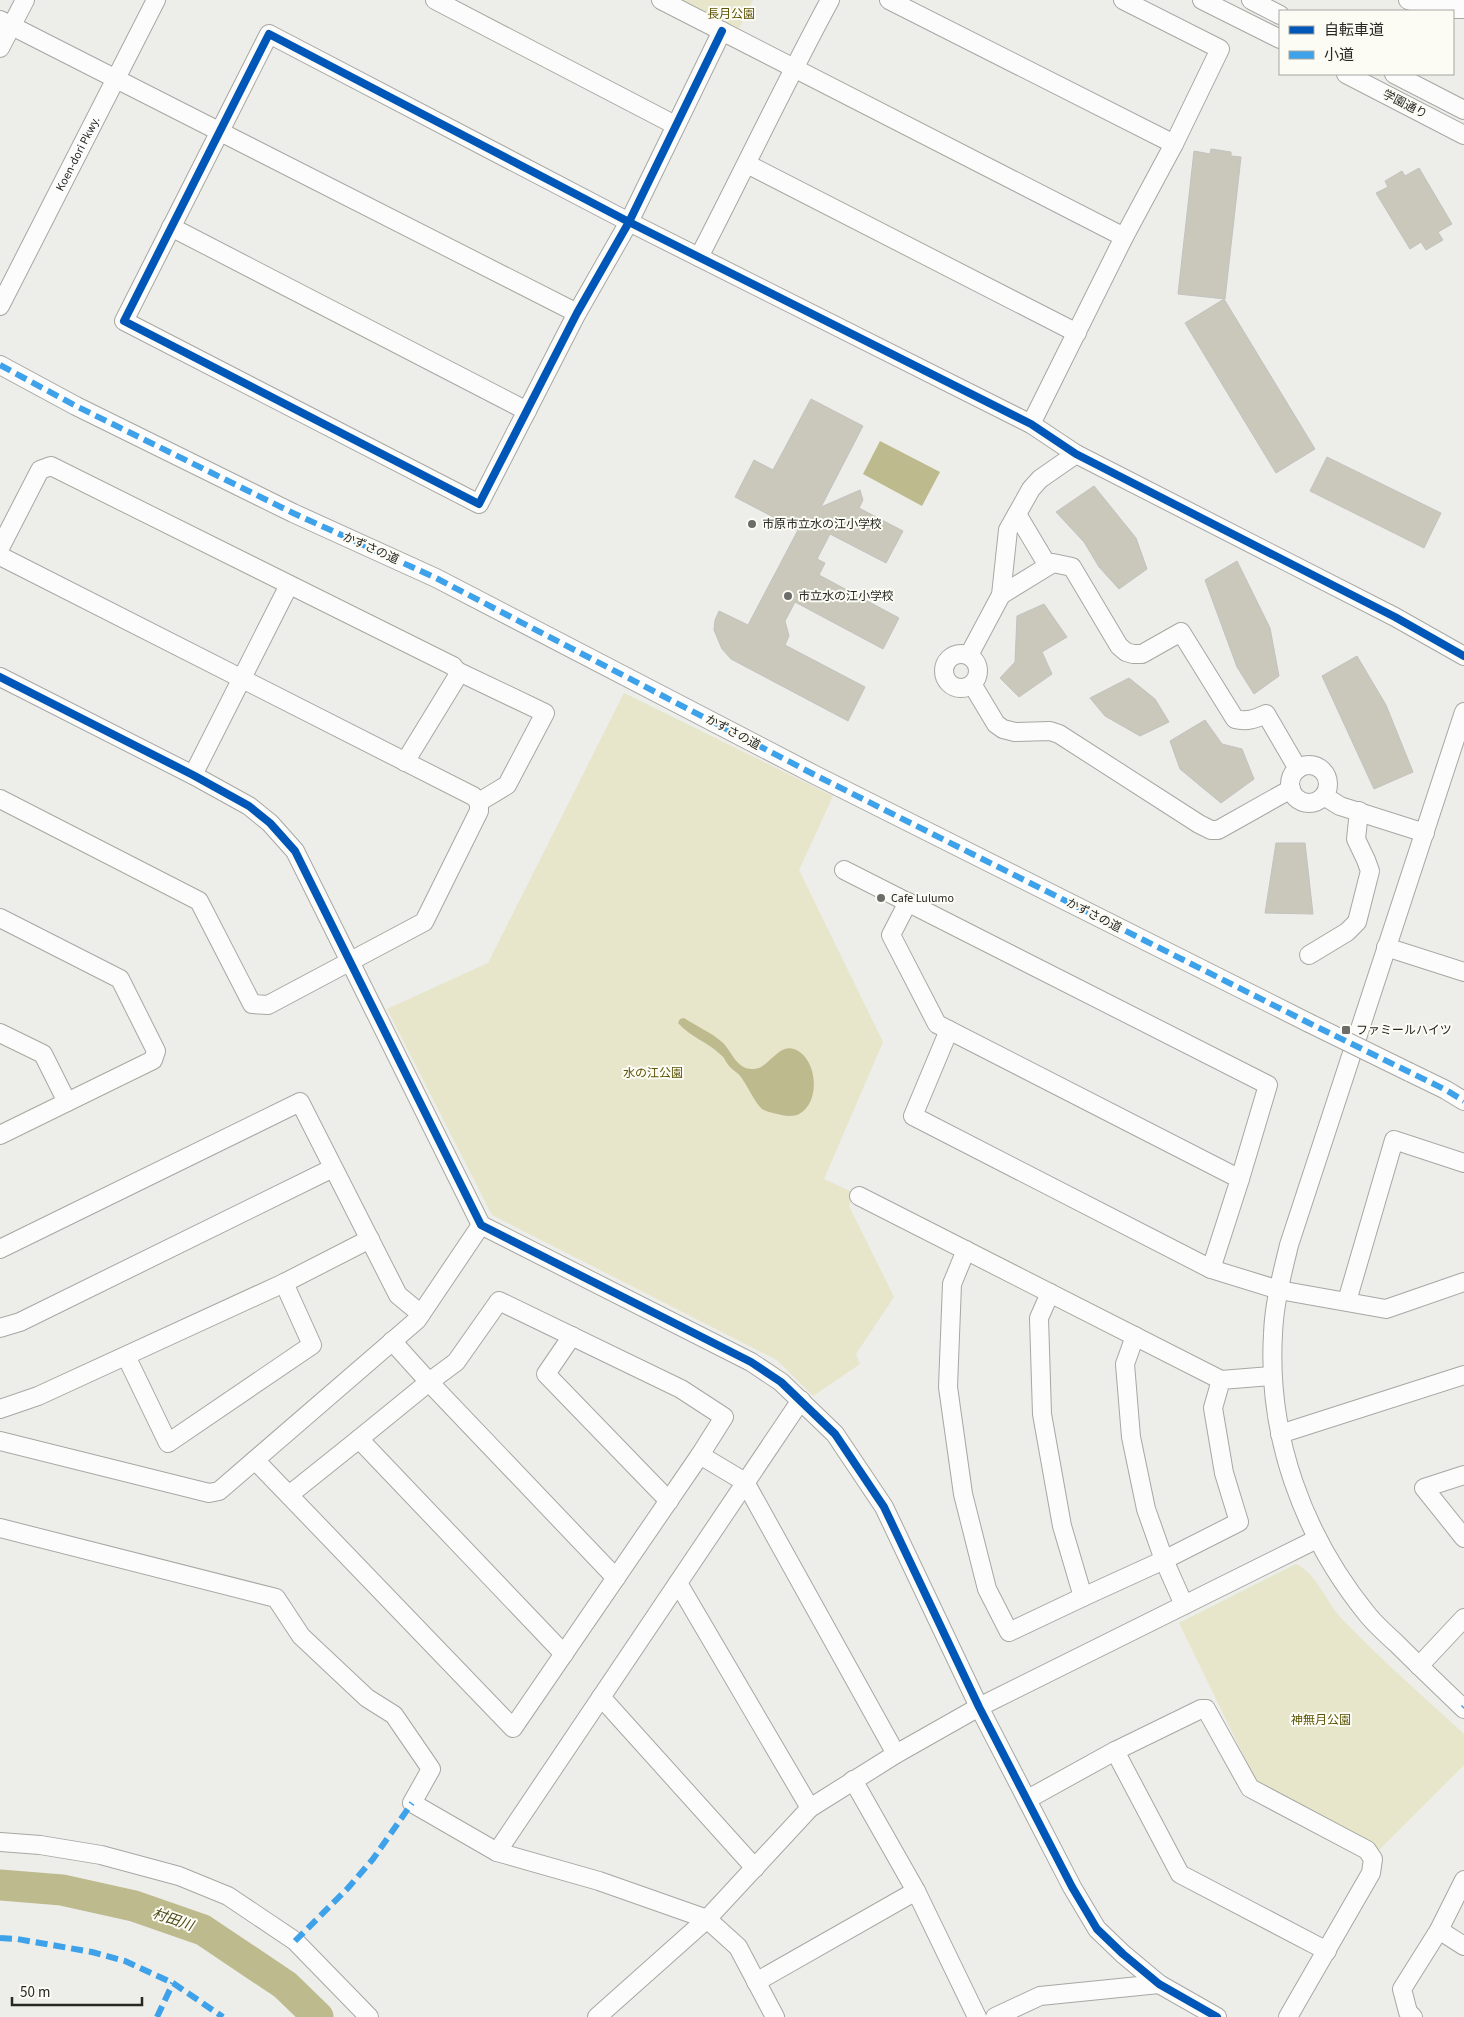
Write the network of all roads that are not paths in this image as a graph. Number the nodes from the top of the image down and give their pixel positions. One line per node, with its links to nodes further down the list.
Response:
1 (25, 0): 13 (street)
2 (156, 0): 20 (street, Koen-dori Pkwy.)
3 (435, 0): 22 (street)
4 (661, 0): 14 (street)
5 (830, 0): 17 (street)
6 (889, 0): 25 (street)
7 (1123, 0): 25 (street)
8 (1202, 0): 15 (street)
9 (1251, 0): 12 (street)
10 (1408, 0): 11 (street)
11 (1464, 9)
12 (1279, 14)
13 (6, 23): 16 (street); 20 (street)
14 (722, 31): 17 (street); 22 (street)
15 (1279, 38)
16 (0, 48)
17 (793, 67): 26 (street); 29 (street)
18 (1348, 75): 24 (street, 学園通り)
19 (1396, 75): 21 (street, 学園通り)
20 (116, 78): 23 (street); 31 (street, Koen-dori Pkwy.)
21 (1464, 110)
22 (675, 125): 27 (street)
23 (220, 131): 27 (street); 28 (street); 32 (street)
24 (1464, 135)
25 (1174, 144): 29 (street)
26 (747, 164): 30 (street); 33 (street)
27 (629, 222): 30 (street); 32 (street)
28 (171, 227): 35 (street); 35 (street)
29 (1124, 237): 33 (street)
30 (699, 257): 36 (street)
31 (0, 306)
32 (577, 313): 35 (street)
33 (1078, 333): 36 (street)
34 (0, 365): 70 (street, かずさの道, bridge)
35 (527, 411)
36 (1031, 424): 37 (street)
37 (1076, 454): 38 (street); 45 (street)
38 (1017, 514): 41 (street); 43 (street)
39 (0, 548): 42 (street)
40 (0, 556): 48 (street)
41 (1048, 566): 43 (street); 53 (street)
42 (289, 585): 46 (street); 48 (street)
43 (1001, 595): 44 (street)
44 (969, 655): 49 (street); 49 (street)
45 (1464, 656)
46 (457, 671): 51 (street); 58 (street)
47 (0, 677): 54 (street)
48 (241, 678): 51 (street); 54 (street)
49 (972, 684): 55 (street)
50 (1464, 712): 52 (street)
51 (405, 762): 58 (street)
52 (1456, 762): 60 (street)
53 (1298, 769): 55 (street); 56 (street)
54 (193, 775): 66 (street)
55 (1291, 789): 56 (street)
56 (1324, 796): 59 (street)
57 (0, 799): 66 (street)
58 (479, 802): 66 (street)
59 (1359, 811): 60 (street); 65 (street)
60 (1424, 833): 64 (street)
61 (844, 870): 62 (street)
62 (908, 902): 68 (street); 75 (street)
63 (0, 918): 71 (street)
64 (1386, 947): 67 (street); 84 (street)
65 (1309, 956)
66 (351, 962): 77 (street)
67 (1464, 972)
68 (949, 1030): 75 (street); 81 (street)
69 (0, 1033): 71 (street)
70 (1464, 1101)
71 (67, 1102): 72 (street)
72 (0, 1135)
73 (1464, 1163): 86 (street)
74 (333, 1168): 78 (street); 79 (street); 88 (street)
75 (1240, 1179): 81 (street)
76 (859, 1196): 80 (street)
77 (481, 1225): 87 (street); 97 (street)
78 (370, 1240): 83 (street); 87 (street)
79 (0, 1249)
80 (966, 1250): 85 (street); 114 (street)
81 (1211, 1269): 84 (street)
82 (1464, 1282): 86 (street)
83 (284, 1283): 92 (street); 92 (street)
84 (1278, 1290): 86 (street); 94 (street)
85 (1050, 1293): 90 (street); 114 (street)
86 (1347, 1301)
87 (421, 1314): 91 (street)
88 (0, 1328)
89 (572, 1336): 96 (street); 102 (street); 107 (street)
90 (1135, 1336): 95 (street); 111 (street)
91 (392, 1341): 96 (street); 103 (street)
92 (126, 1356): 98 (street)
93 (1464, 1375): 99 (street)
94 (1272, 1376): 95 (street); 99 (street)
95 (1222, 1380): 111 (street)
96 (429, 1382): 100 (street); 112 (street)
97 (800, 1400): 105 (street); 120 (street)
98 (0, 1409)
99 (1280, 1434): 109 (street)
100 (359, 1439): 106 (street); 117 (street)
101 (0, 1441): 103 (street)
102 (700, 1455): 105 (street); 107 (street)
103 (255, 1460): 106 (street)
104 (1464, 1475): 110 (street)
105 (745, 1482): 113 (street); 123 (street)
106 (289, 1495): 117 (street)
107 (669, 1501): 112 (street)
108 (1, 1533): 128 (street)
109 (1317, 1538): 115 (street); 118 (street)
110 (1464, 1538)
111 (1164, 1560): 114 (street); 115 (street)
112 (616, 1578): 117 (street)
113 (678, 1583): 119 (street); 126 (street)
114 (1083, 1597)
115 (1184, 1605): 120 (street)
116 (1464, 1618): 118 (street)
117 (564, 1654)
118 (1419, 1666): 121 (street)
119 (601, 1697): 128 (street); 129 (street)
120 (979, 1707): 123 (street); 125 (street)
121 (1464, 1709)
122 (1115, 1751): 125 (street); 135 (street); 135 (street)
123 (896, 1754): 124 (street)
124 (853, 1780): 126 (street); 131 (street)
125 (1028, 1799): 137 (street)
126 (810, 1808): 129 (street)
127 (0, 1842): 138 (street)
128 (497, 1852): 132 (street)
129 (755, 1868): 132 (street)
130 (1464, 1880): 133 (street)
131 (916, 1891): 136 (street); 141 (street)
132 (707, 1919): 136 (street); 139 (street)
133 (1439, 1930): 134 (street); 145 (street)
134 (1464, 1946)
135 (1326, 1952): 144 (street)
136 (756, 1982): 140 (street)
137 (1159, 1984): 142 (street); 143 (street)
138 (369, 2017)
139 (597, 2017)
140 (775, 2017)
141 (977, 2017)
142 (995, 2017)
143 (1217, 2017)
144 (1288, 2017)
145 (1413, 2017)

